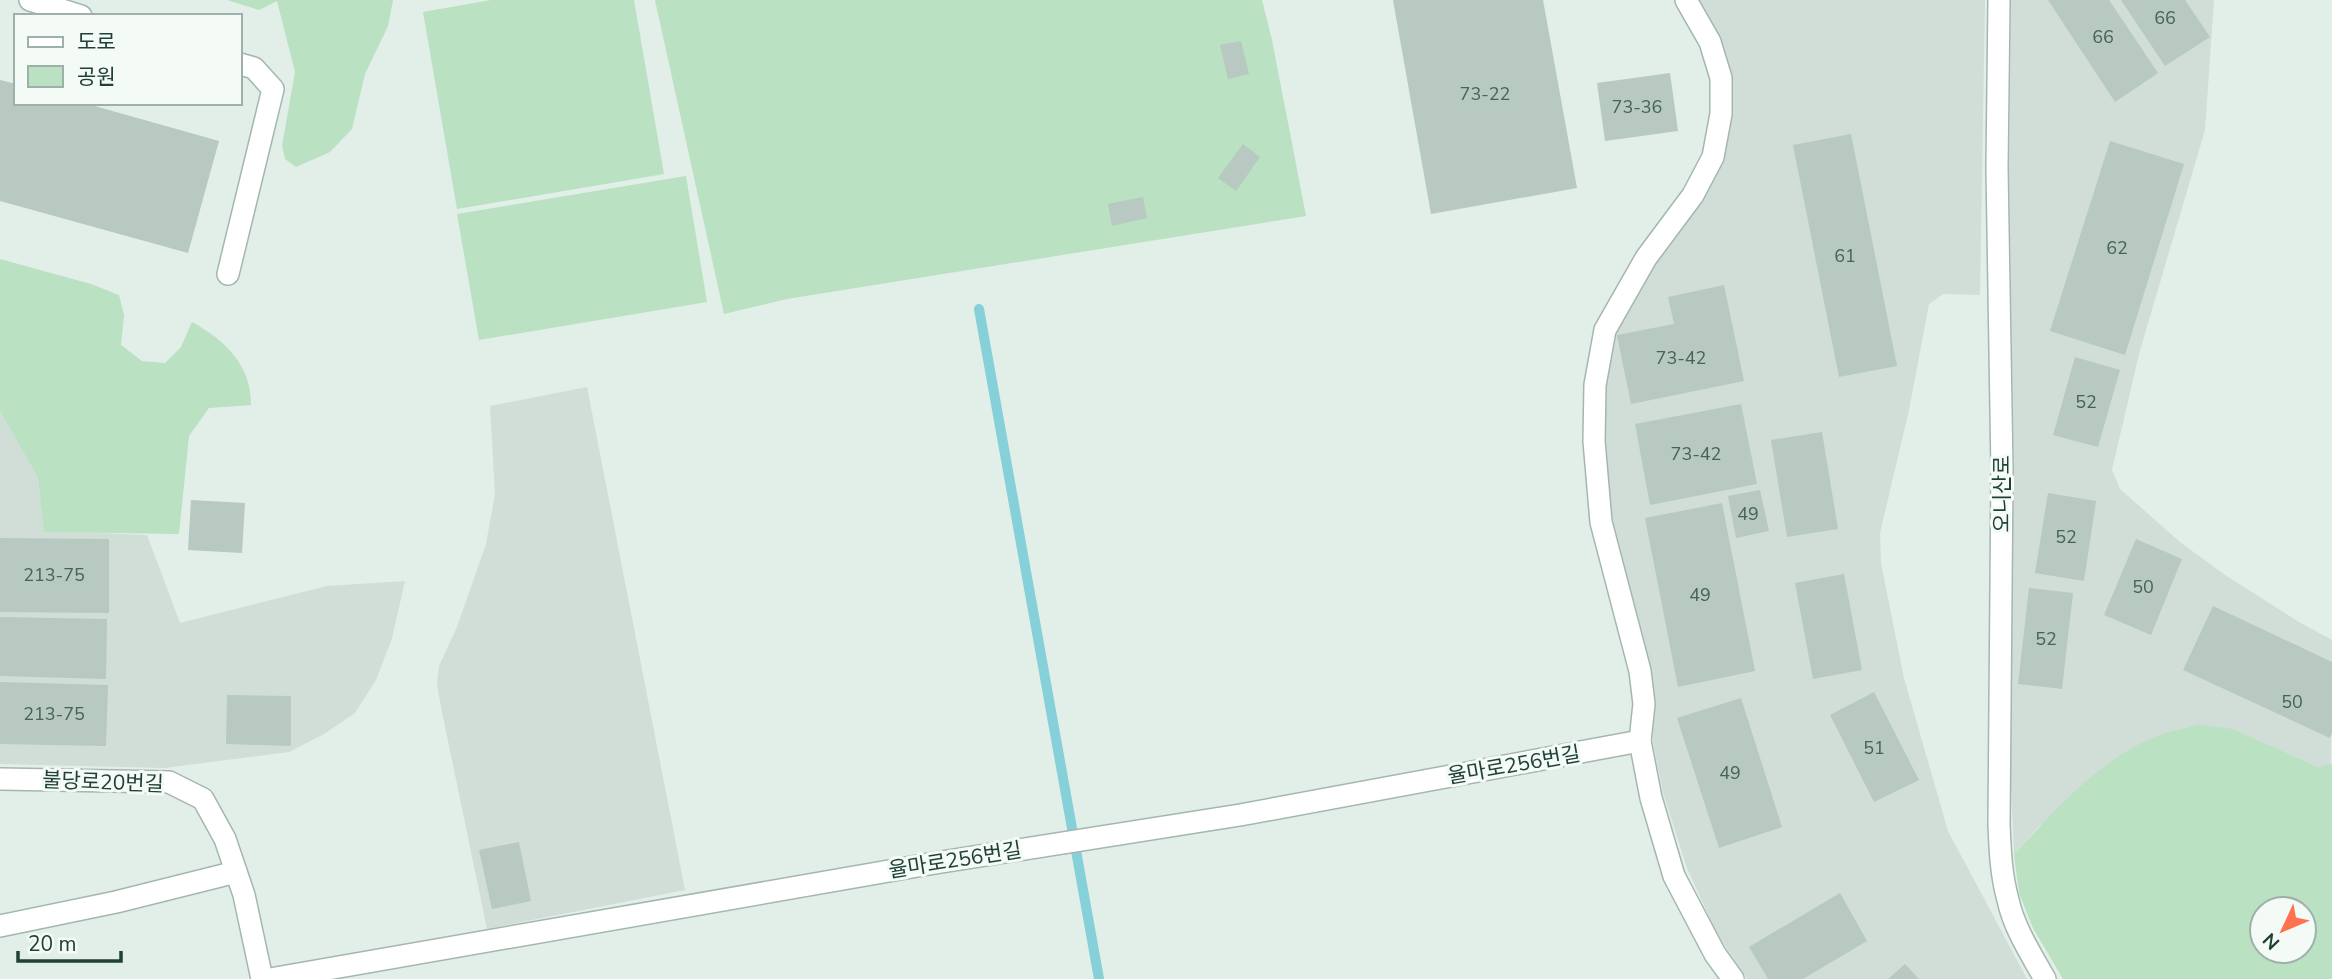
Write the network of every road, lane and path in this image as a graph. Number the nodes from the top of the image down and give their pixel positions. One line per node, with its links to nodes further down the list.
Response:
1 (30, 0): 4 (street)
2 (1686, 0): 7 (street)
3 (1999, 0): 14 (street, 오니산로)
4 (75, 14)
5 (242, 65): 6 (street)
6 (228, 274)
7 (1640, 741): 12 (street, 율마로256번길); 13 (street)
8 (0, 779): 9 (street, 불당로20번길)
9 (236, 872): 10 (street); 11 (street)
10 (0, 926)
11 (262, 979)
12 (270, 979)
13 (1733, 979)
14 (2045, 979)

